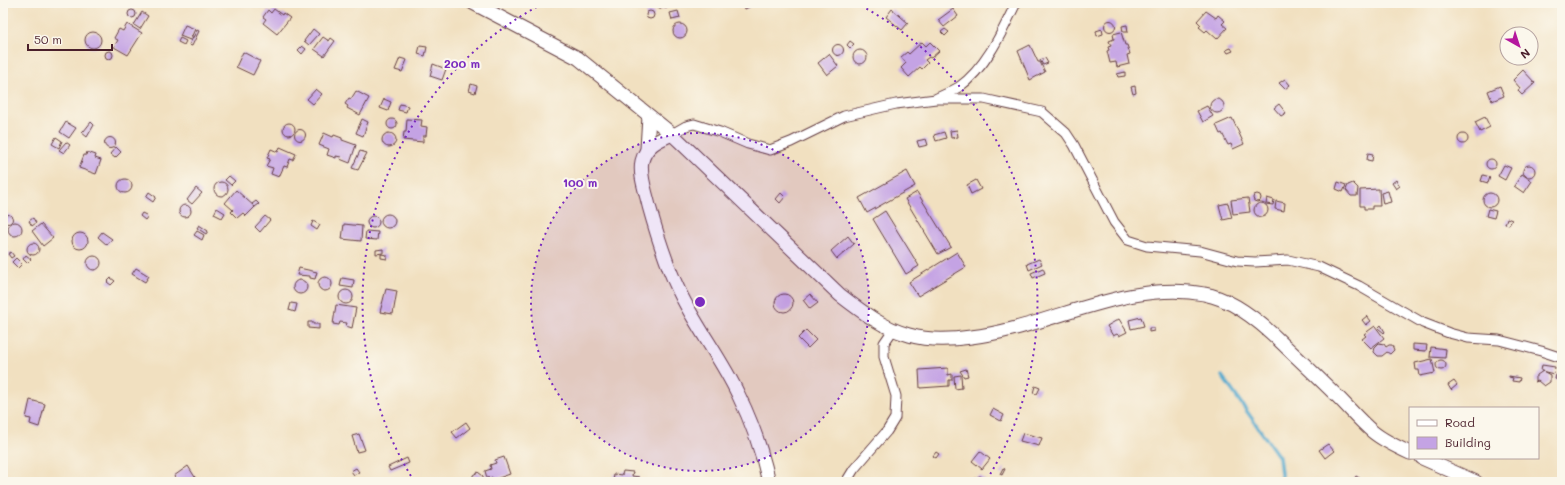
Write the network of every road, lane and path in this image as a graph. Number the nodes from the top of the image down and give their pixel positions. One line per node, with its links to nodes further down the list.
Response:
1 (473, 3): 4 (street)
2 (1016, 3): 3 (street)
3 (936, 99): 5 (street); 8 (street)
4 (649, 116): 5 (street); 6 (street)
5 (672, 134): 6 (street); 7 (street)
6 (647, 149): 11 (street)
7 (893, 330): 9 (street); 12 (street)
8 (1562, 358)
9 (1409, 453)
10 (1424, 459): 13 (street)
11 (769, 482)
12 (846, 482)
13 (1476, 482)

